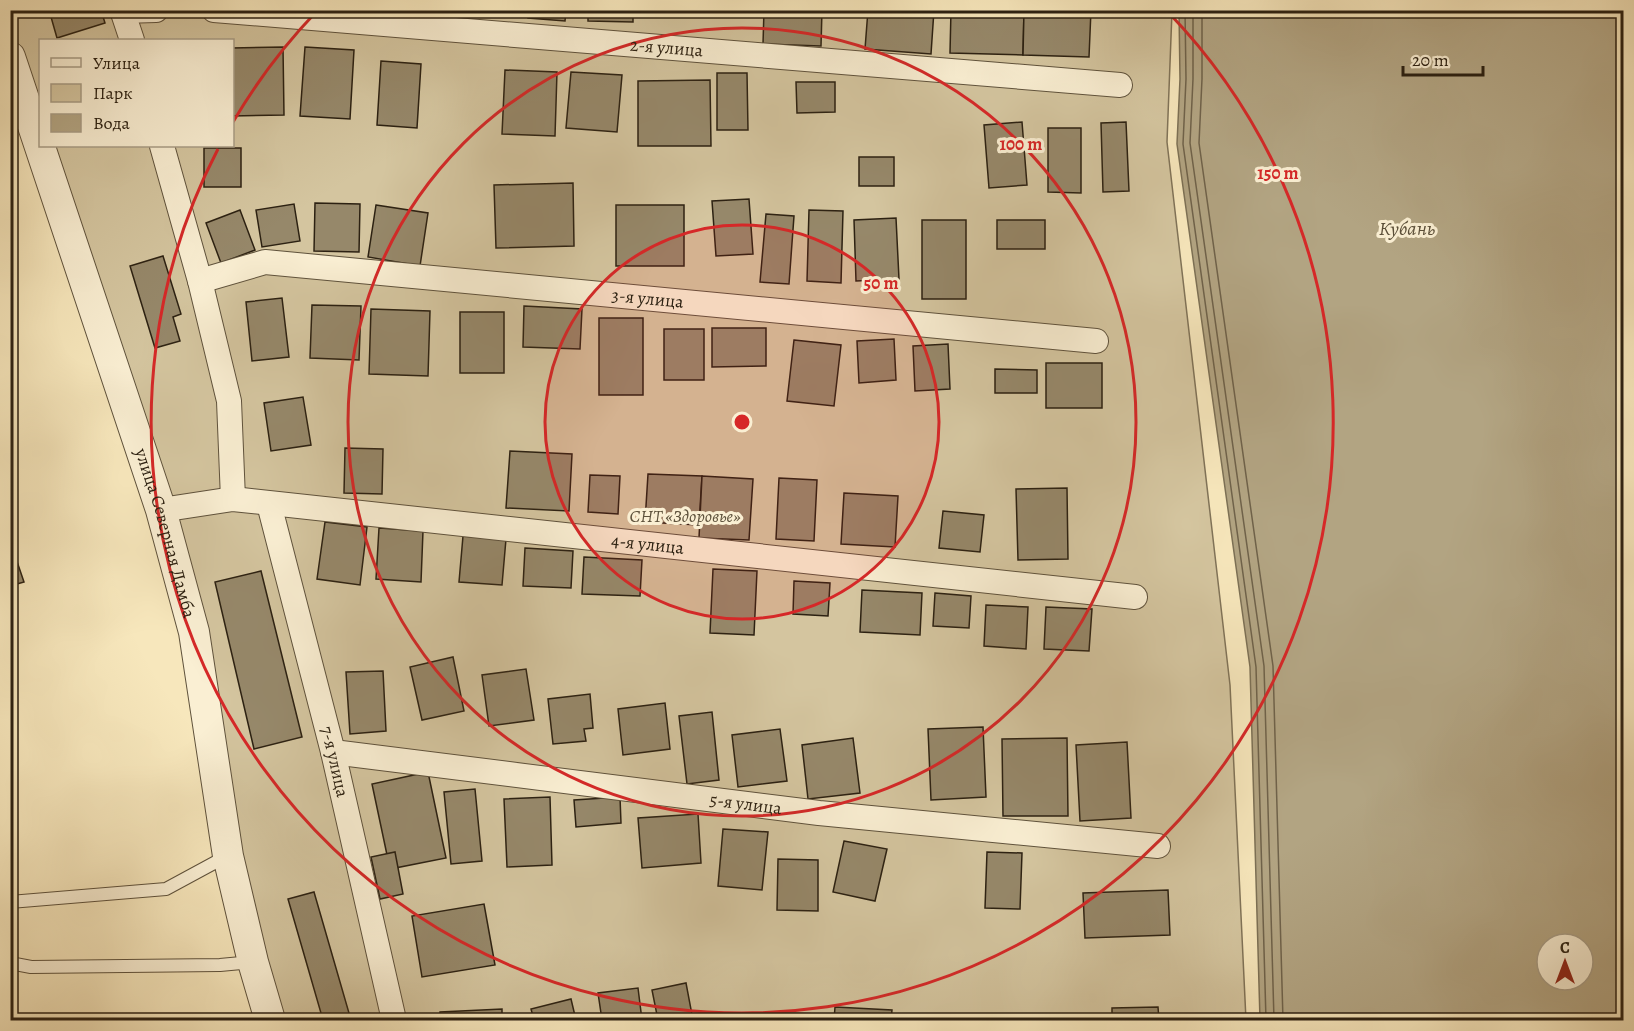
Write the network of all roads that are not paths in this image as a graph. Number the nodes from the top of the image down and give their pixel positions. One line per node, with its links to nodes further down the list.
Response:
1 (156, 10): 3 (street)
2 (214, 10): 6 (street, 2-я улица)
3 (122, 11): 4 (street)
4 (132, 39)
5 (10, 57): 7 (street, улица Северная Дамба)
6 (1120, 85)
7 (39, 144)
8 (40, 147): 14 (street, улица Северная Дамба)
9 (162, 147): 10 (street)
10 (200, 280): 11 (street, 3-я улица); 12 (street)
11 (1096, 341)
12 (232, 499): 13 (street, 4-я улица); 14 (street, 4-я улица)
13 (269, 504): 15 (street, 4-я улица); 16 (street, 7-я улица)
14 (161, 510): 18 (street, улица Северная Дамба)
15 (1135, 597)
16 (333, 752): 17 (street, 5-я улица); 23 (street, 7-я улица)
17 (1158, 846)
18 (228, 856): 19 (lane); 20 (street, улица Северная Дамба)
19 (10, 902)
20 (253, 962): 21 (lane); 22 (street, улица Северная Дамба)
21 (10, 963)
22 (270, 1020)
23 (394, 1020)

